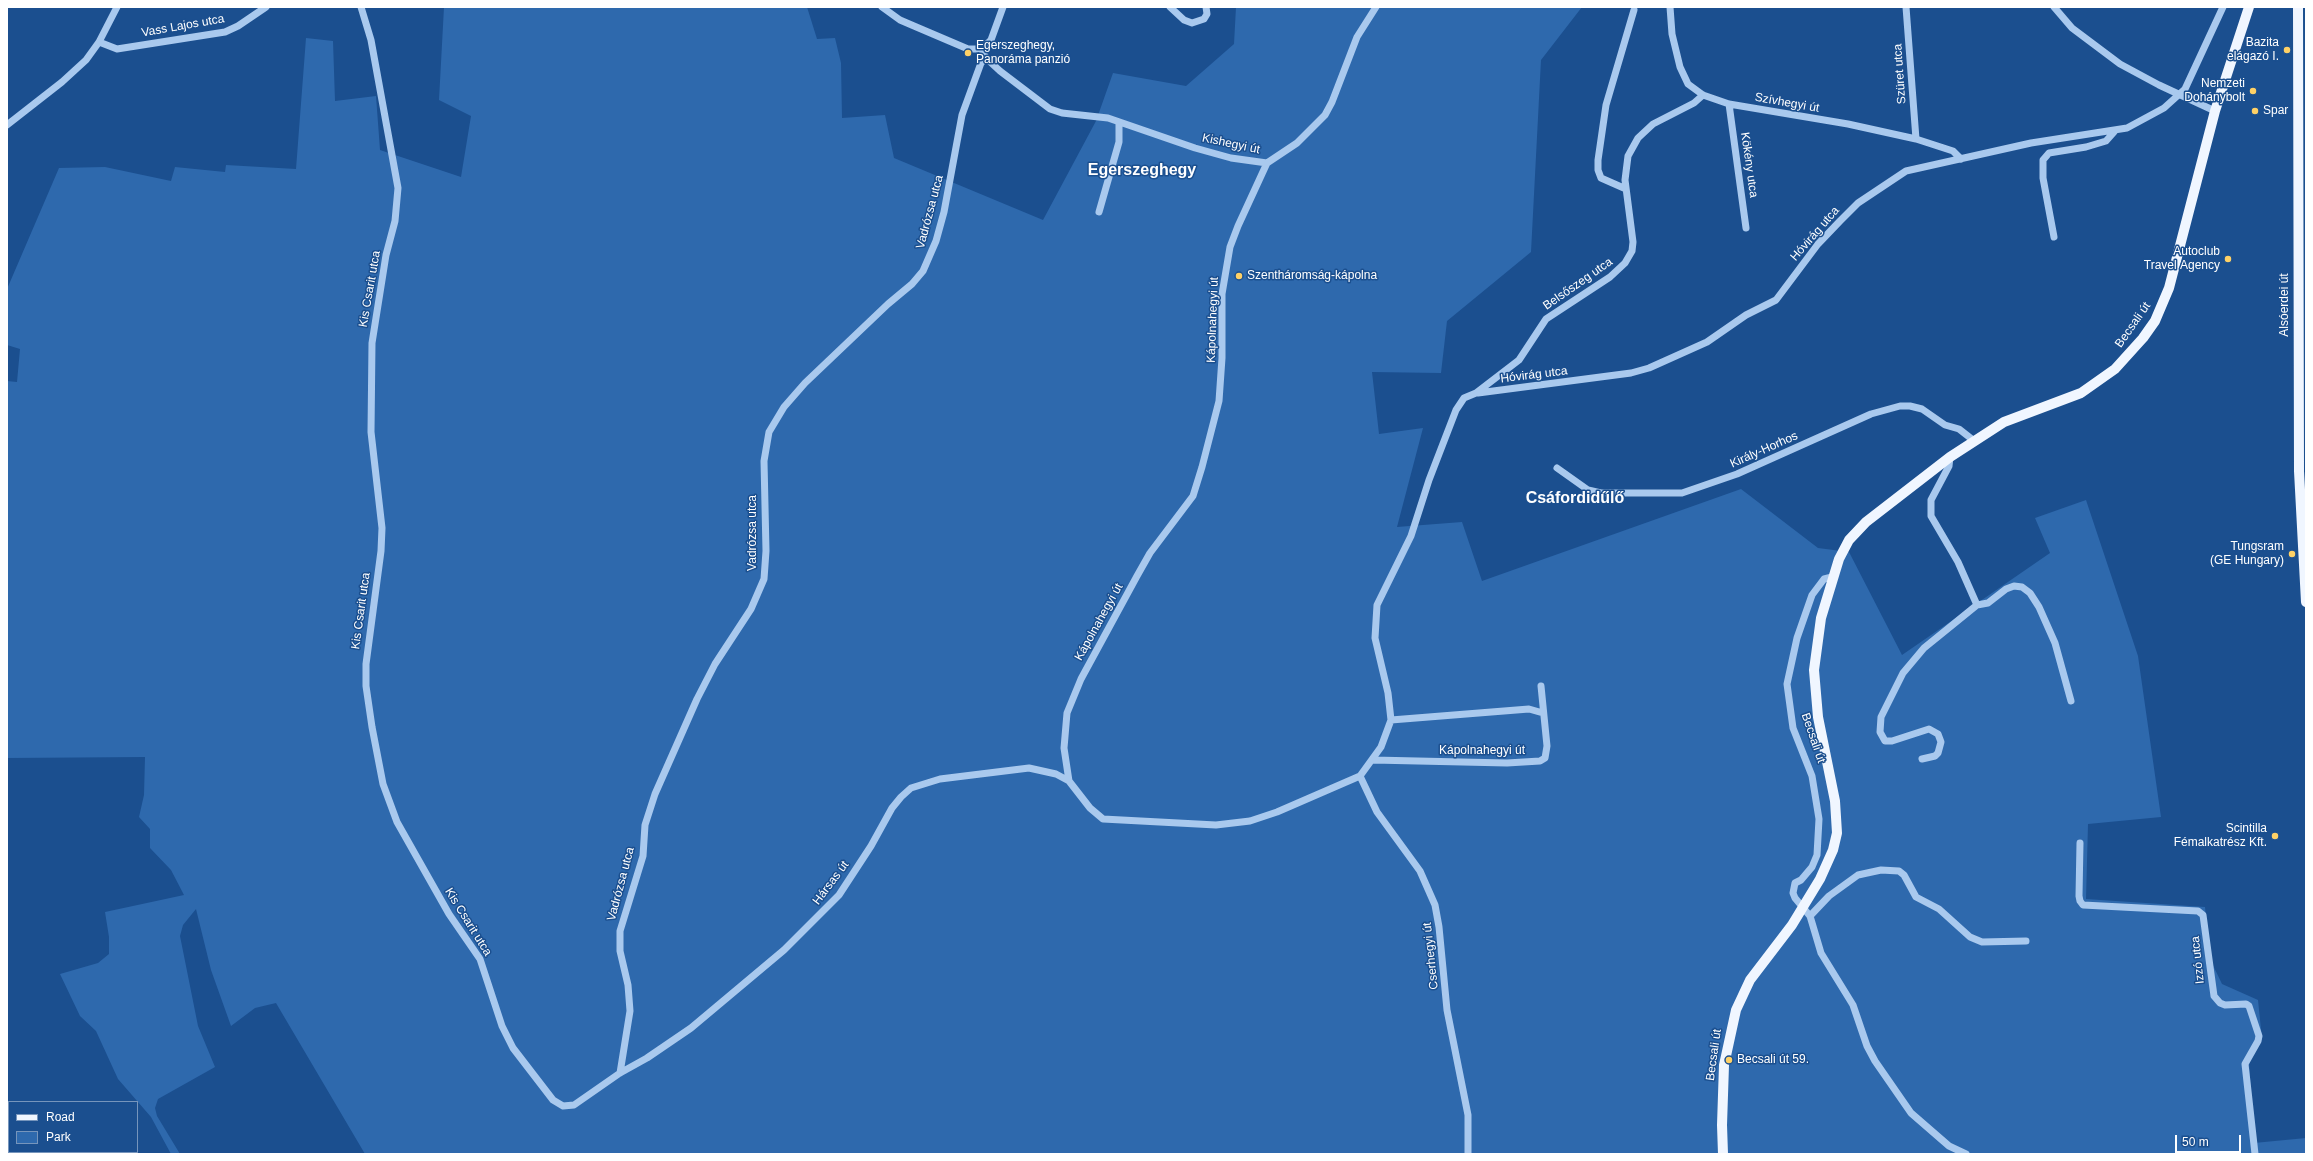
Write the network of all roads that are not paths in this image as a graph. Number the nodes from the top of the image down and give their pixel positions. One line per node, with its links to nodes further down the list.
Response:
1 (117, 7): 16 (street)
2 (266, 7): 16 (street, Vass Lajos utca)
3 (361, 7): 51 (street, Kis Csarit utca)
4 (882, 7): 17 (street)
5 (1003, 7): 17 (street)
6 (1170, 7): 7 (street)
7 (1206, 7)
8 (1376, 7): 28 (street, Kishegyi út)
9 (1670, 7): 19 (street, Szívhegyi út)
10 (1906, 7): 26 (street, Szüret utca)
11 (2054, 7): 20 (street)
12 (2222, 7): 20 (street, Hóvirág utca)
13 (2249, 7): 22 (main road, Becsali út)
14 (2298, 7): 38 (main road, Alsóerdei út)
15 (1634, 10): 29 (street)
16 (99, 42): 24 (street)
17 (981, 48): 18 (street, Kishegyi út)
18 (986, 58): 23 (street, Kishegyi út); 51 (street, Vadrózsa utca)
19 (1703, 95): 21 (street, Szívhegyi út); 29 (street, Belsőszeg utca)
20 (2179, 95): 22 (street); 25 (street, Hóvirág utca)
21 (1729, 104): 26 (street, Szívhegyi út); 31 (street, Kökény utca)
22 (2216, 111): 34 (main road, Becsali út)
23 (1118, 122): 28 (street, Kishegyi út); 30 (street)
24 (7, 125)
25 (2114, 132): 27 (street, Hóvirág utca); 32 (street)
26 (1916, 139): 27 (street, Szívhegyi út)
27 (1961, 159): 33 (street, Hóvirág utca)
28 (1267, 163): 47 (street, Kápolnahegyi út)
29 (1626, 189): 33 (street, Belsőszeg utca)
30 (1099, 212)
31 (1746, 228)
32 (2054, 237)
33 (1476, 393): 43 (street, Kápolnahegyi út)
34 (1973, 440): 35 (main road, Becsali út); 36 (street, Király-Horhos)
35 (1950, 457): 37 (main road, Becsali út); 39 (street)
36 (1557, 468)
37 (1832, 577): 49 (main road, Becsali út); 49 (street, Becsali út)
38 (2306, 602)
39 (1977, 605): 41 (street); 44 (street)
40 (1540, 686): 42 (street, Kápolnahegyi út)
41 (2071, 701)
42 (1543, 713): 43 (street); 45 (street, Kápolnahegyi út)
43 (1391, 720): 45 (street, Kápolnahegyi út)
44 (1922, 759)
45 (1372, 760): 46 (street, Kápolnahegyi út)
46 (1360, 776): 47 (street, Kápolnahegyi út); 52 (street, Cserhegyi út)
47 (1069, 781): 51 (street, Hársas út)
48 (2080, 843): 55 (street, Izzó utca)
49 (1806, 912): 50 (street); 53 (main road, Becsali út); 54 (street)
50 (2026, 941)
51 (620, 1073)
52 (1468, 1154)
53 (1723, 1154)
54 (1966, 1154)
55 (2255, 1154)

